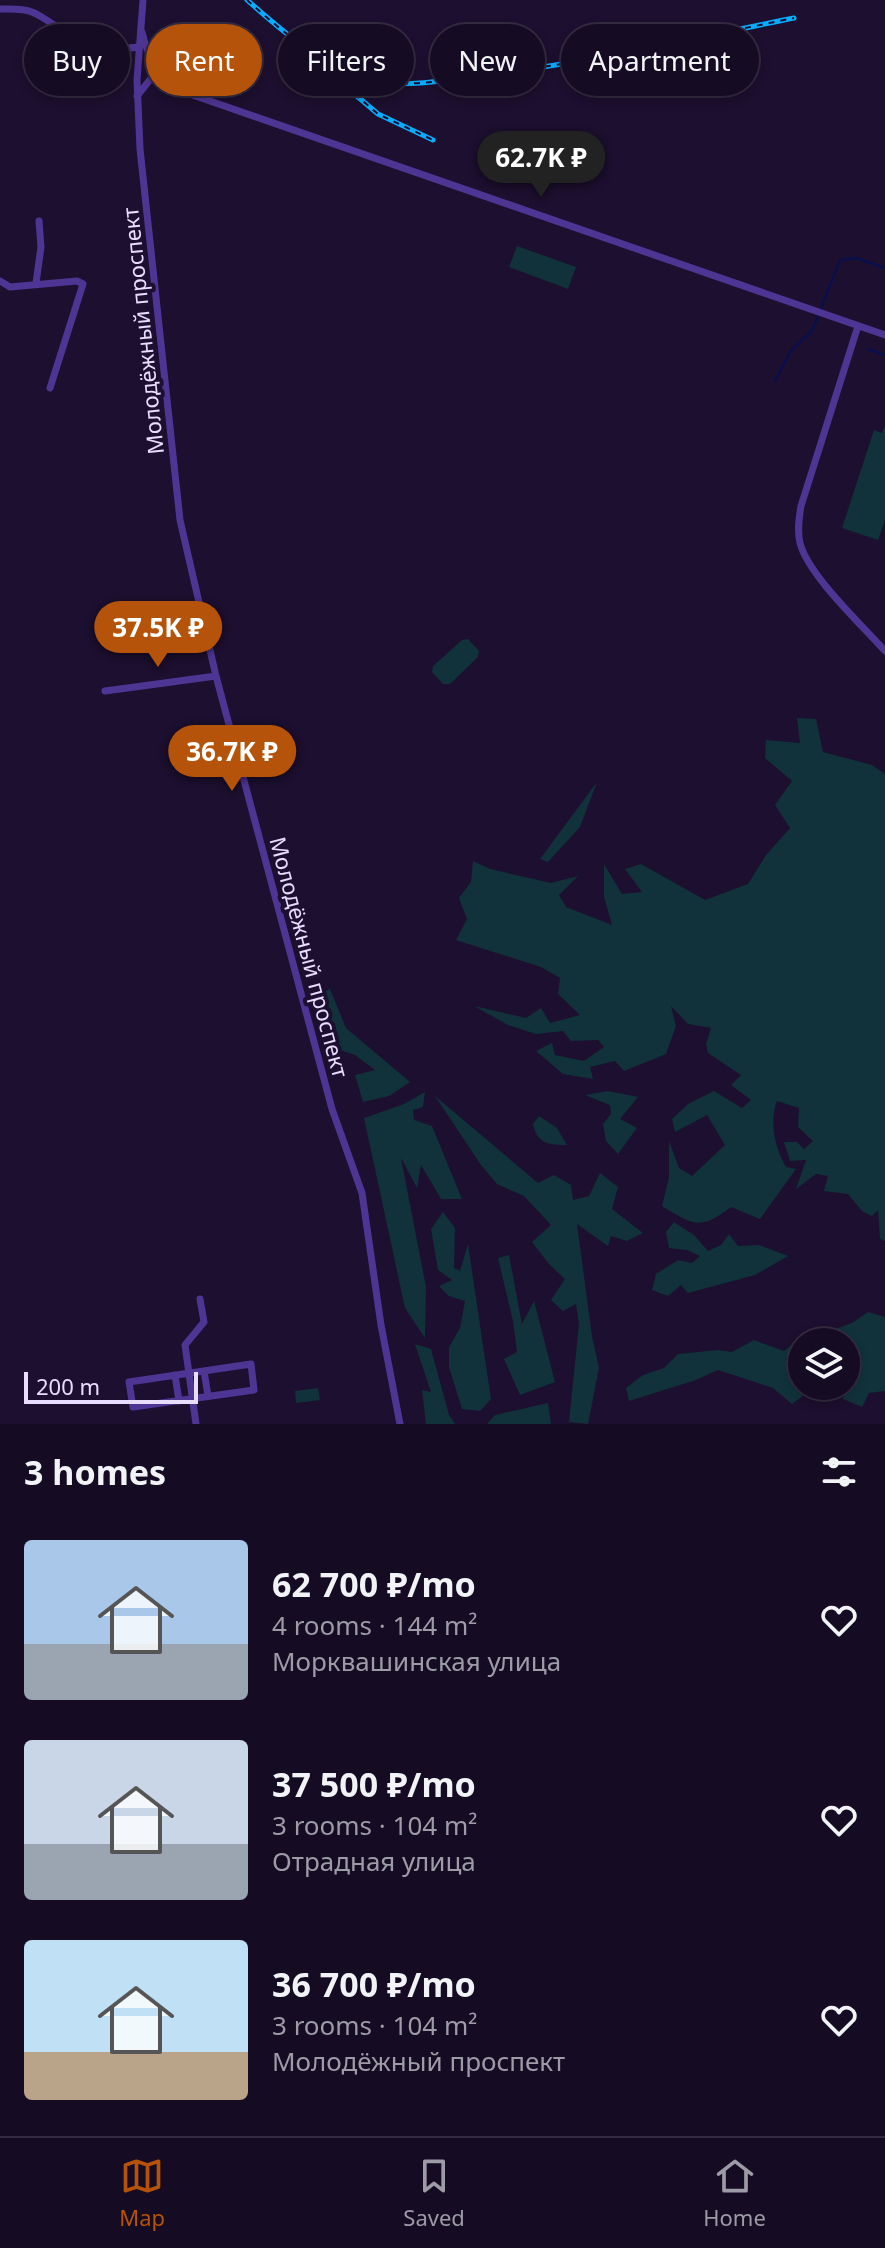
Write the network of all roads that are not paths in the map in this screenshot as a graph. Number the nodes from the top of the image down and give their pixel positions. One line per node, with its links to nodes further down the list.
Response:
1 (143, 0): 3 (street, Молодёжный проспект)
2 (0, 9): 4 (street)
3 (140, 22): 4 (street, Молодёжный проспект); 5 (street)
4 (138, 47): 7 (street, Молодёжный проспект)
5 (146, 47)
6 (146, 84): 7 (street)
7 (137, 96): 16 (street, Молодёжный проспект)
8 (195, 96): 12 (street)
9 (39, 221): 11 (street)
10 (0, 281): 11 (street)
11 (36, 283): 14 (street)
12 (858, 326): 13 (street); 15 (street)
13 (885, 335)
14 (50, 388)
15 (885, 651)
16 (216, 676): 17 (street); 26 (street, Молодёжный проспект)
17 (105, 691)
18 (200, 1299): 20 (street)
19 (204, 1371): 20 (street); 22 (street); 22 (street)
20 (189, 1373): 21 (street); 23 (street)
21 (175, 1375): 24 (street); 24 (street)
22 (208, 1396): 23 (street)
23 (192, 1399): 24 (street); 25 (street)
24 (179, 1401)
25 (196, 1424)
26 (400, 1424)

